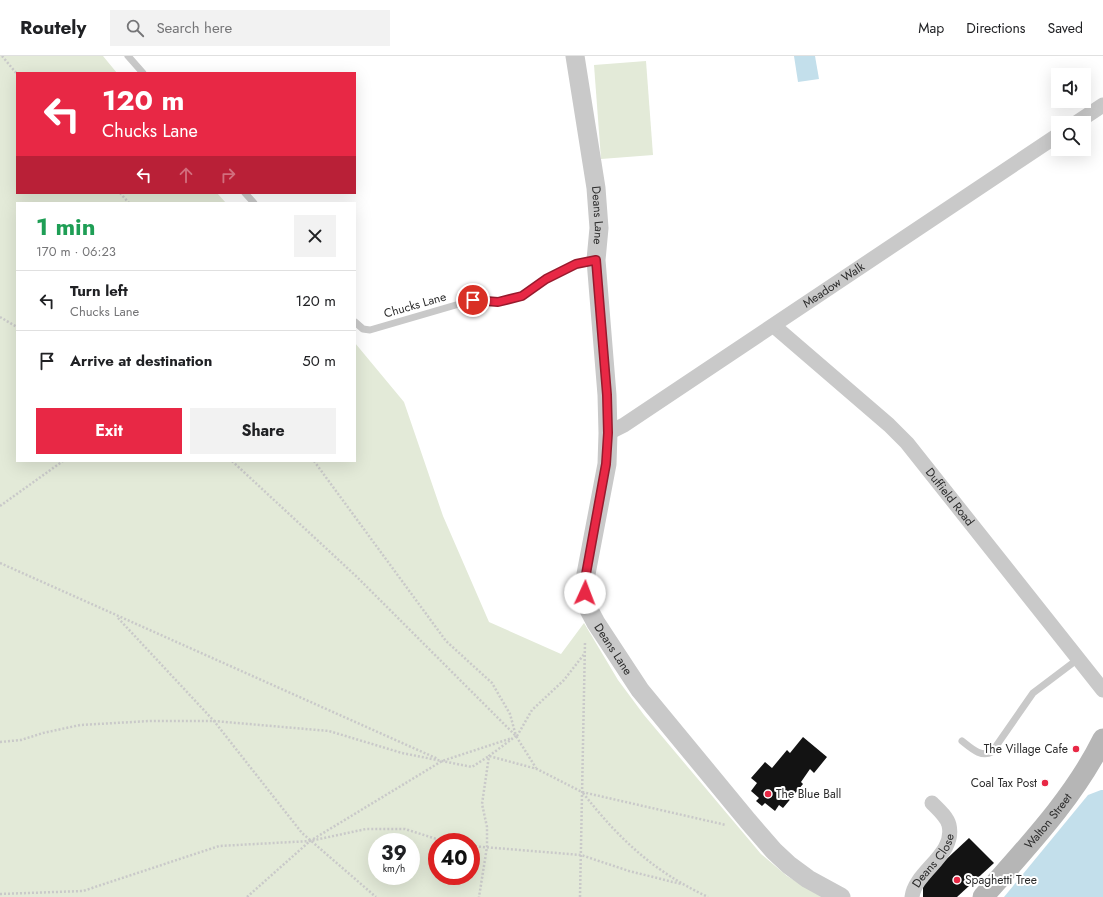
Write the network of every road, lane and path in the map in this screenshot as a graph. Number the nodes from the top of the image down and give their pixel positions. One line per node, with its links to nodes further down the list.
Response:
1 (2, 56): 5 (path)
2 (128, 56): 4 (lane)
3 (575, 56): 13 (street, Deans Lane)
4 (142, 72)
5 (16, 73)
6 (1103, 105): 7 (street)
7 (1086, 116)
8 (1051, 140): 17 (street, Meadow Walk)
9 (121, 194): 11 (path)
10 (246, 194): 12 (lane)
11 (128, 202)
12 (253, 202)
13 (596, 260): 15 (lane, Chucks Lane); 18 (street, Deans Lane)
14 (0, 317): 16 (path)
15 (356, 323)
16 (16, 326)
17 (774, 326): 18 (street, Meadow Walk); 27 (street, Duffield Road)
18 (608, 433): 39 (street, Deans Lane)
19 (62, 462): 22 (path)
20 (233, 462): 30 (path)
21 (315, 462): 30 (path)
22 (0, 506)
23 (0, 563): 24 (path)
24 (117, 616): 29 (path); 35 (path)
25 (584, 638): 26 (path)
26 (585, 653): 30 (path); 37 (path)
27 (1078, 659): 28 (street, Duffield Road); 31 (lane)
28 (1103, 690)
29 (214, 721): 32 (path); 35 (path); 41 (path)
30 (516, 736): 34 (path); 35 (path); 36 (path)
31 (962, 741)
32 (0, 742)
33 (1100, 751): 54 (main road, Walton Street)
34 (489, 756): 35 (path); 36 (path); 43 (path)
35 (442, 761): 41 (path)
36 (537, 769): 37 (path)
37 (582, 792): 39 (path); 44 (path); 45 (path)
38 (932, 803): 53 (street, Deans Close)
39 (748, 821): 52 (street, Deans Lane)
40 (428, 836): 41 (path)
41 (310, 840): 46 (path); 47 (path); 48 (path)
42 (480, 847): 43 (path)
43 (487, 847): 44 (path); 49 (path)
44 (581, 855): 45 (path); 50 (path)
45 (681, 884): 51 (path)
46 (0, 894)
47 (247, 897)
48 (376, 897)
49 (479, 897)
50 (580, 897)
51 (708, 897)
52 (842, 897)
53 (912, 897)
54 (984, 897)

